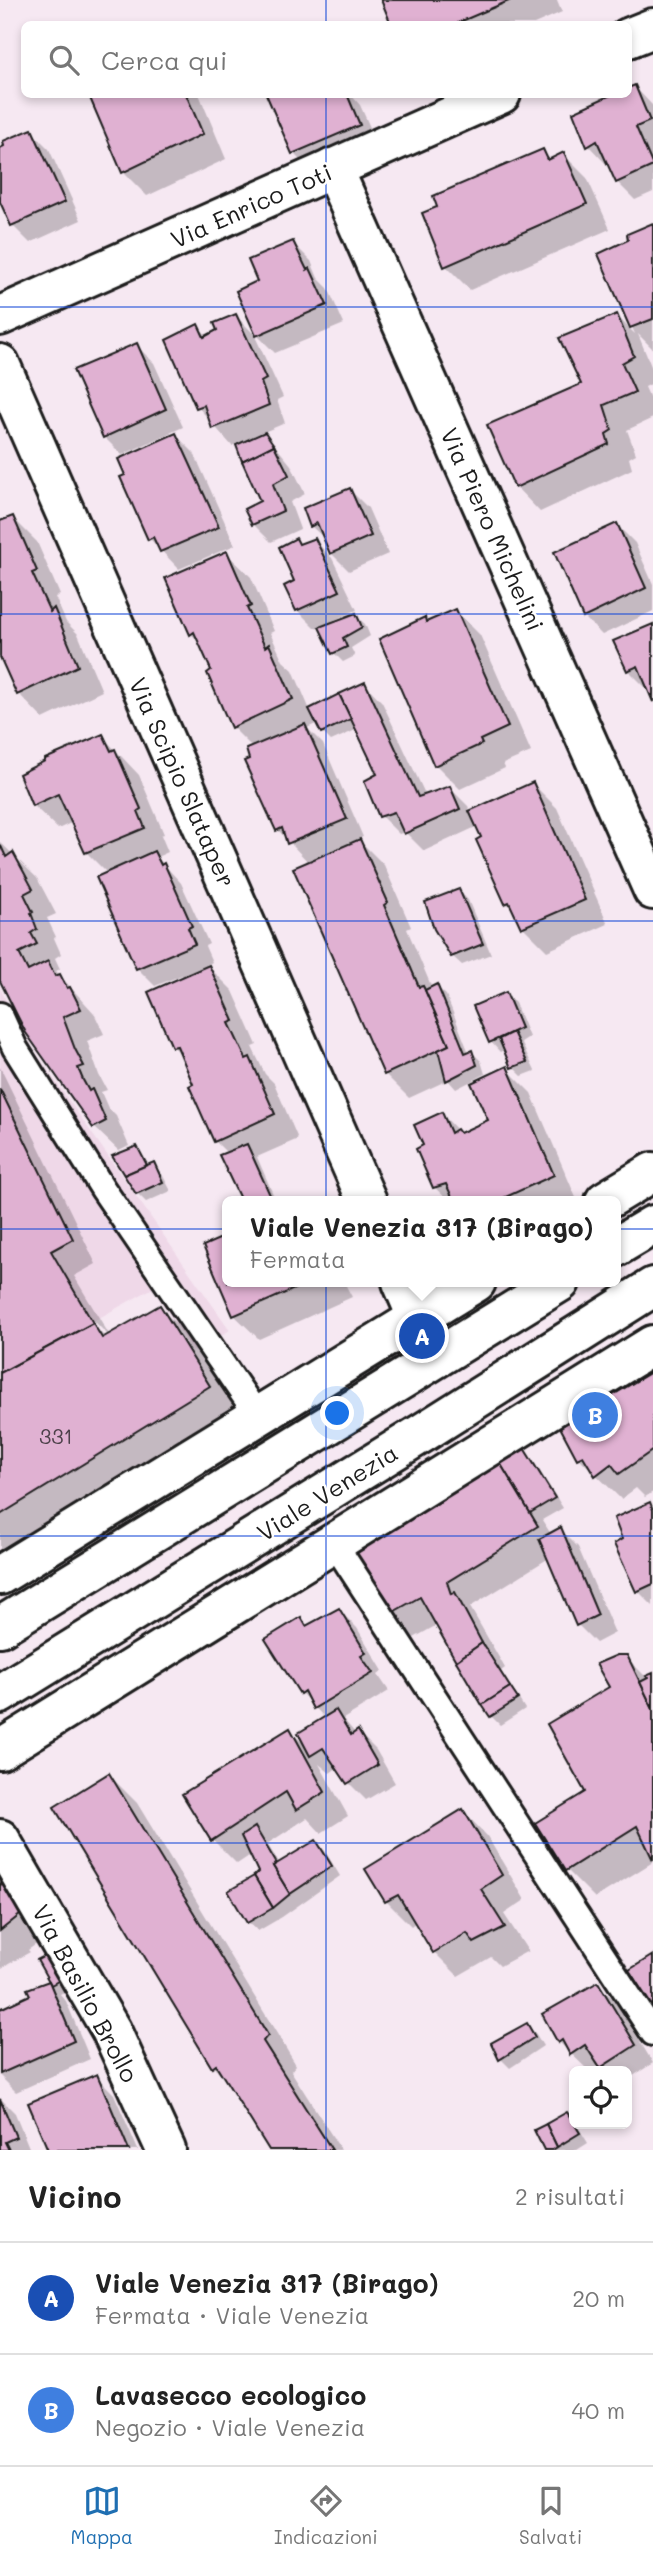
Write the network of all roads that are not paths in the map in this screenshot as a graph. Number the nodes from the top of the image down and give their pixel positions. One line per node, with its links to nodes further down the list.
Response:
1 (653, 28): 2 (street)
2 (632, 36)
3 (492, 98): 4 (street, Via Enrico Toti)
4 (333, 169): 5 (street, Via Enrico Toti); 7 (street, Via Piero Michelini)
5 (0, 316)
6 (0, 363): 10 (street, Via Scipio Slataper)
7 (653, 890)
8 (0, 1015): 20 (lane)
9 (653, 1172): 11 (street)
10 (365, 1196)
11 (614, 1196)
12 (653, 1225): 13 (street)
13 (621, 1244)
14 (404, 1287): 18 (street)
15 (468, 1287): 18 (street)
16 (552, 1287): 23 (street)
17 (653, 1287): 24 (street, Viale Venezia)
18 (418, 1317): 20 (street)
19 (653, 1345): 21 (street, Viale Venezia)
20 (258, 1416): 22 (street)
21 (334, 1543): 25 (street, Viale Venezia); 27 (lane, Viale Venezia)
22 (0, 1575)
23 (0, 1627)
24 (0, 1694)
25 (0, 1750)
26 (0, 1839): 28 (street, Via Basilio Brollo)
27 (653, 2033)
28 (166, 2150)

